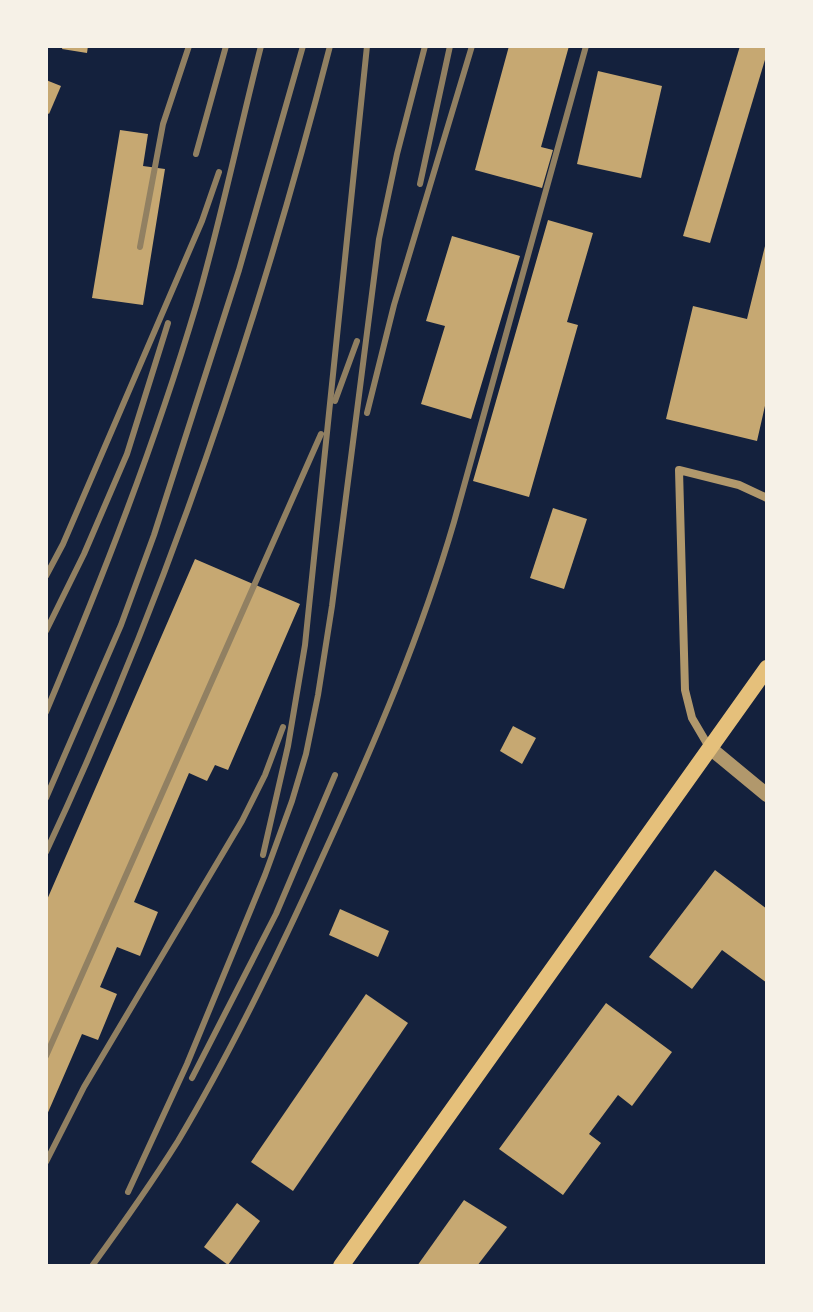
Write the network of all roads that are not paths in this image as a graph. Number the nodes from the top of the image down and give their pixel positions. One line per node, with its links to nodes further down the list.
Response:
1 (767, 498): 3 (street)
2 (767, 668): 3 (main road)
3 (710, 748): 4 (street); 5 (main road)
4 (767, 795)
5 (341, 1266)

